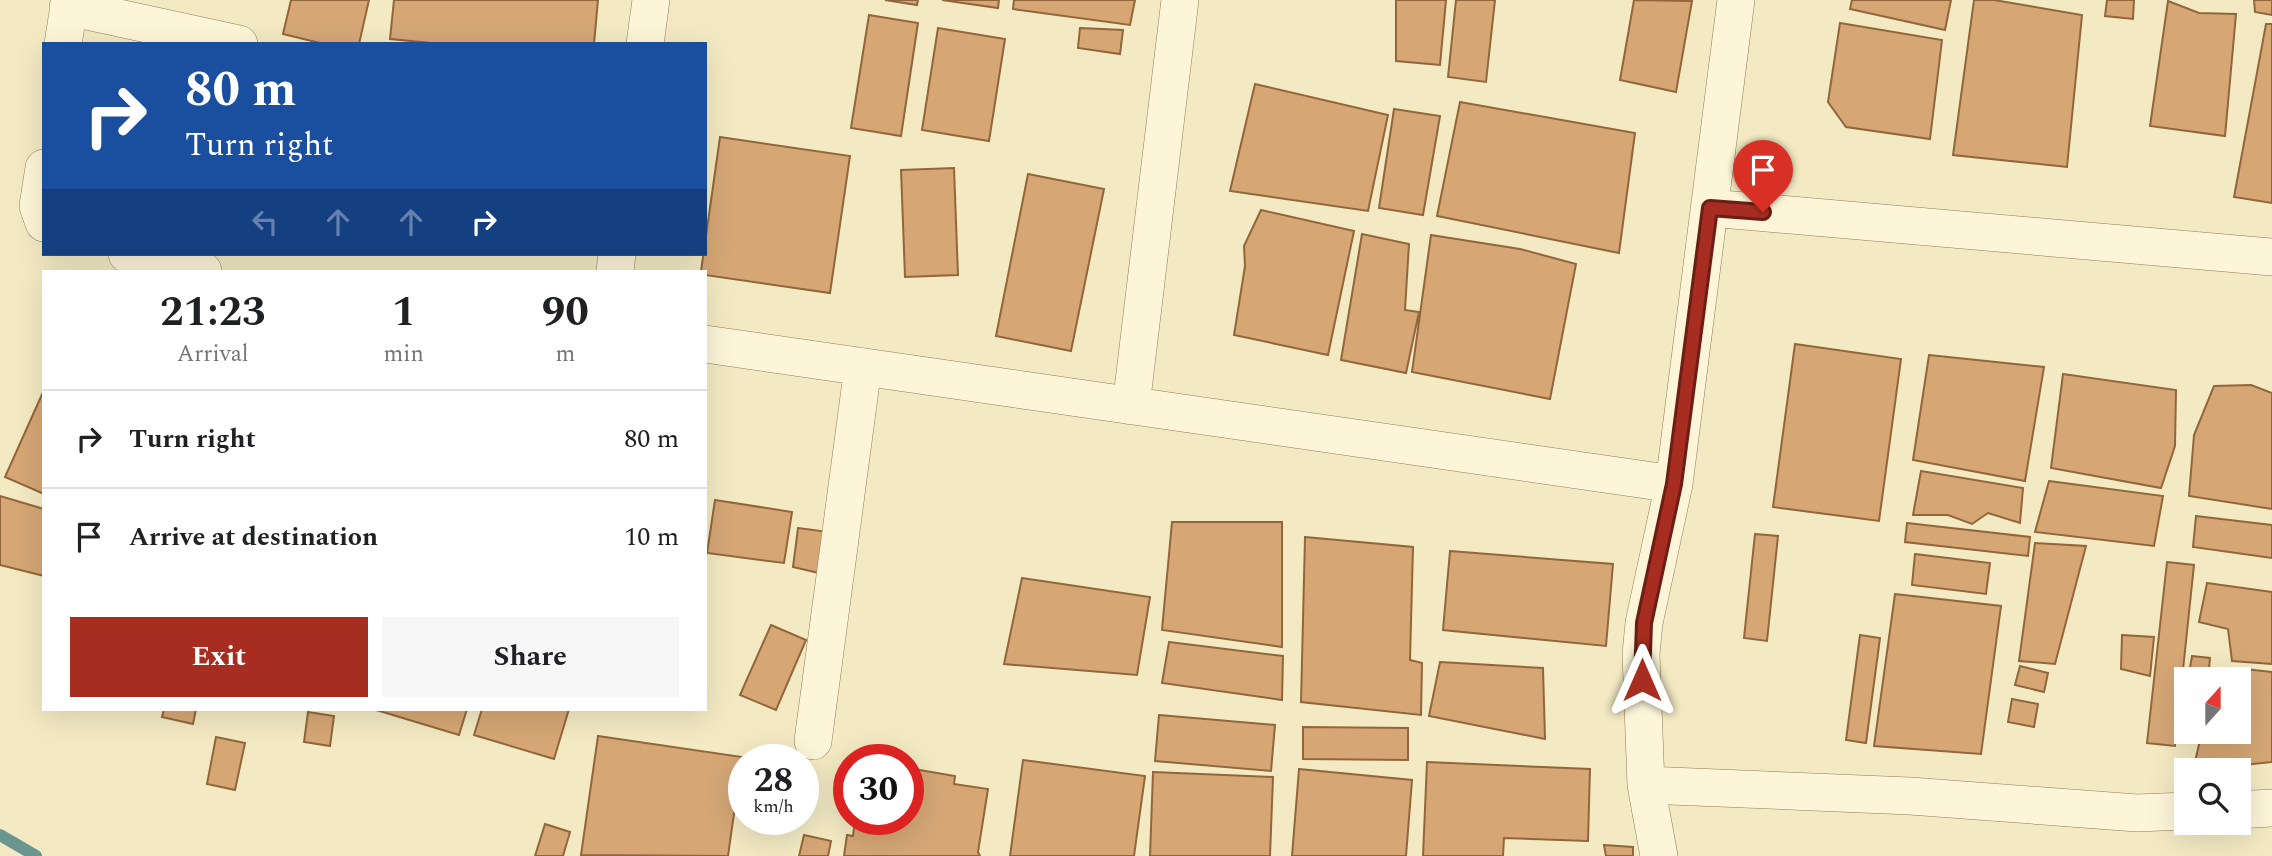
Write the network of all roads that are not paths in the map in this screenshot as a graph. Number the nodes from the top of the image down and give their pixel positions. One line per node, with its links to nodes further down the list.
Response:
1 (651, 0): 7 (street)
2 (1180, 0): 16 (street)
3 (1736, 0): 9 (street)
4 (69, 3): 5 (street); 6 (street)
5 (63, 42)
6 (231, 42)
7 (645, 42)
8 (42, 181): 10 (street)
9 (1710, 208): 12 (street); 17 (street)
10 (42, 217)
11 (136, 256): 13 (street)
12 (2272, 257)
13 (199, 270)
14 (707, 344): 15 (street)
15 (863, 367): 16 (street); 18 (street)
16 (1131, 405): 17 (street)
17 (1674, 484): 19 (street)
18 (813, 741)
19 (1646, 785): 22 (street); 23 (street)
20 (2272, 808): 21 (street)
21 (2251, 809)
22 (2174, 811)
23 (1660, 856)

